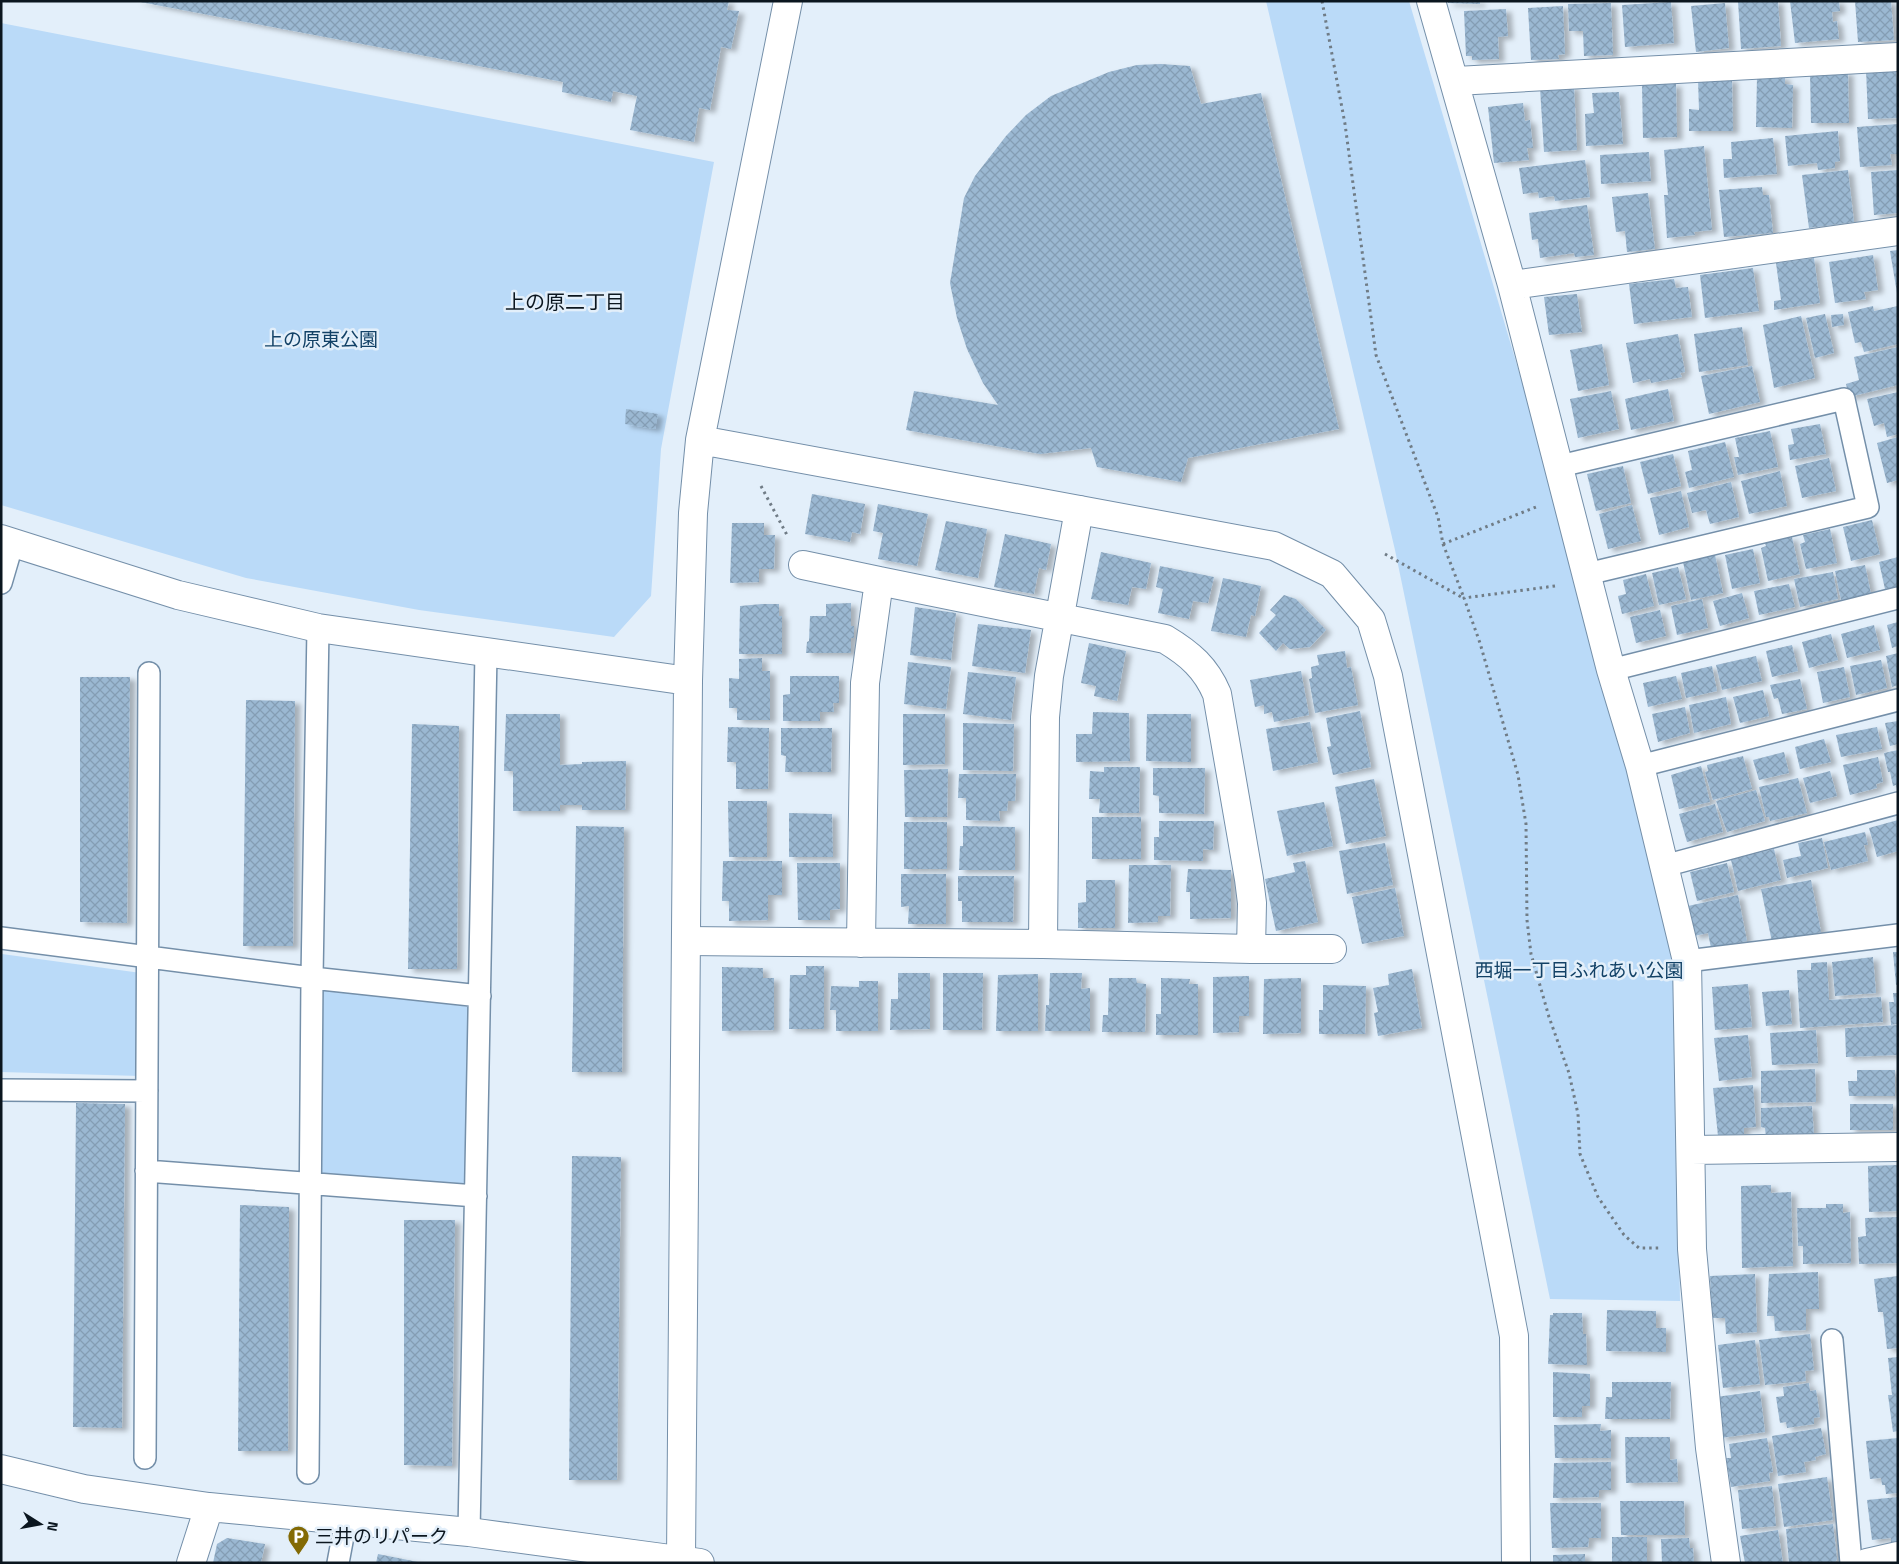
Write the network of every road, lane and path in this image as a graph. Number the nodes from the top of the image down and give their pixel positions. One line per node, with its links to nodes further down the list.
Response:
1 (788, 1): 8 (street)
2 (1322, 1): 14 (path)
3 (1432, 1): 5 (street)
4 (1898, 57): 5 (street)
5 (1456, 81): 7 (street)
6 (1898, 231): 7 (street)
7 (1512, 285): 9 (street)
8 (700, 440): 12 (street); 28 (street)
9 (1560, 466): 17 (street); 17 (lane)
10 (759, 482): 16 (path)
11 (1539, 506): 14 (path)
12 (1079, 510): 23 (street); 64 (street)
13 (7, 540): 18 (lane); 24 (street)
14 (1443, 544): 21 (path)
15 (1385, 554): 21 (path)
16 (803, 565): 19 (street)
17 (1587, 574): 26 (street)
18 (1, 582)
19 (879, 582): 23 (street); 36 (street)
20 (1560, 585): 21 (path)
21 (1464, 598): 51 (path)
22 (1898, 598): 26 (lane)
23 (1060, 617): 37 (street); 38 (street)
24 (318, 628): 25 (street); 42 (lane)
25 (486, 653): 28 (street); 43 (lane)
26 (1611, 670): 30 (street)
27 (149, 673): 40 (lane)
28 (688, 681): 35 (street)
29 (1898, 700): 30 (lane)
30 (1640, 766): 32 (street)
31 (1898, 803): 32 (lane)
32 (1664, 866): 41 (street)
33 (1898, 935): 41 (lane)
34 (1, 938): 40 (lane)
35 (687, 941): 36 (street); 61 (street)
36 (861, 943): 37 (street)
37 (1043, 944): 38 (street)
38 (1251, 949): 39 (street)
39 (1332, 949)
40 (149, 955): 42 (lane); 45 (lane)
41 (1687, 961): 47 (street)
42 (312, 978): 43 (lane); 49 (lane)
43 (480, 996): 50 (lane)
44 (1, 1090): 45 (lane)
45 (147, 1091): 48 (lane)
46 (1898, 1146): 47 (street)
47 (1691, 1150): 51 (street)
48 (146, 1171): 49 (lane); 53 (lane)
49 (310, 1183): 50 (lane); 55 (lane)
50 (476, 1196): 58 (lane)
51 (1692, 1249): 65 (street)
52 (1832, 1340): 66 (lane)
53 (145, 1458)
54 (1, 1469): 56 (street)
55 (308, 1473)
56 (210, 1507): 57 (street); 62 (street)
57 (346, 1520): 58 (street); 63 (lane)
58 (469, 1532): 60 (street)
59 (1898, 1556): 67 (street)
60 (644, 1559): 61 (street)
61 (691, 1561)
62 (191, 1563)
63 (338, 1563)
64 (1516, 1563)
65 (1726, 1563)
66 (1851, 1563)
67 (1867, 1563)

